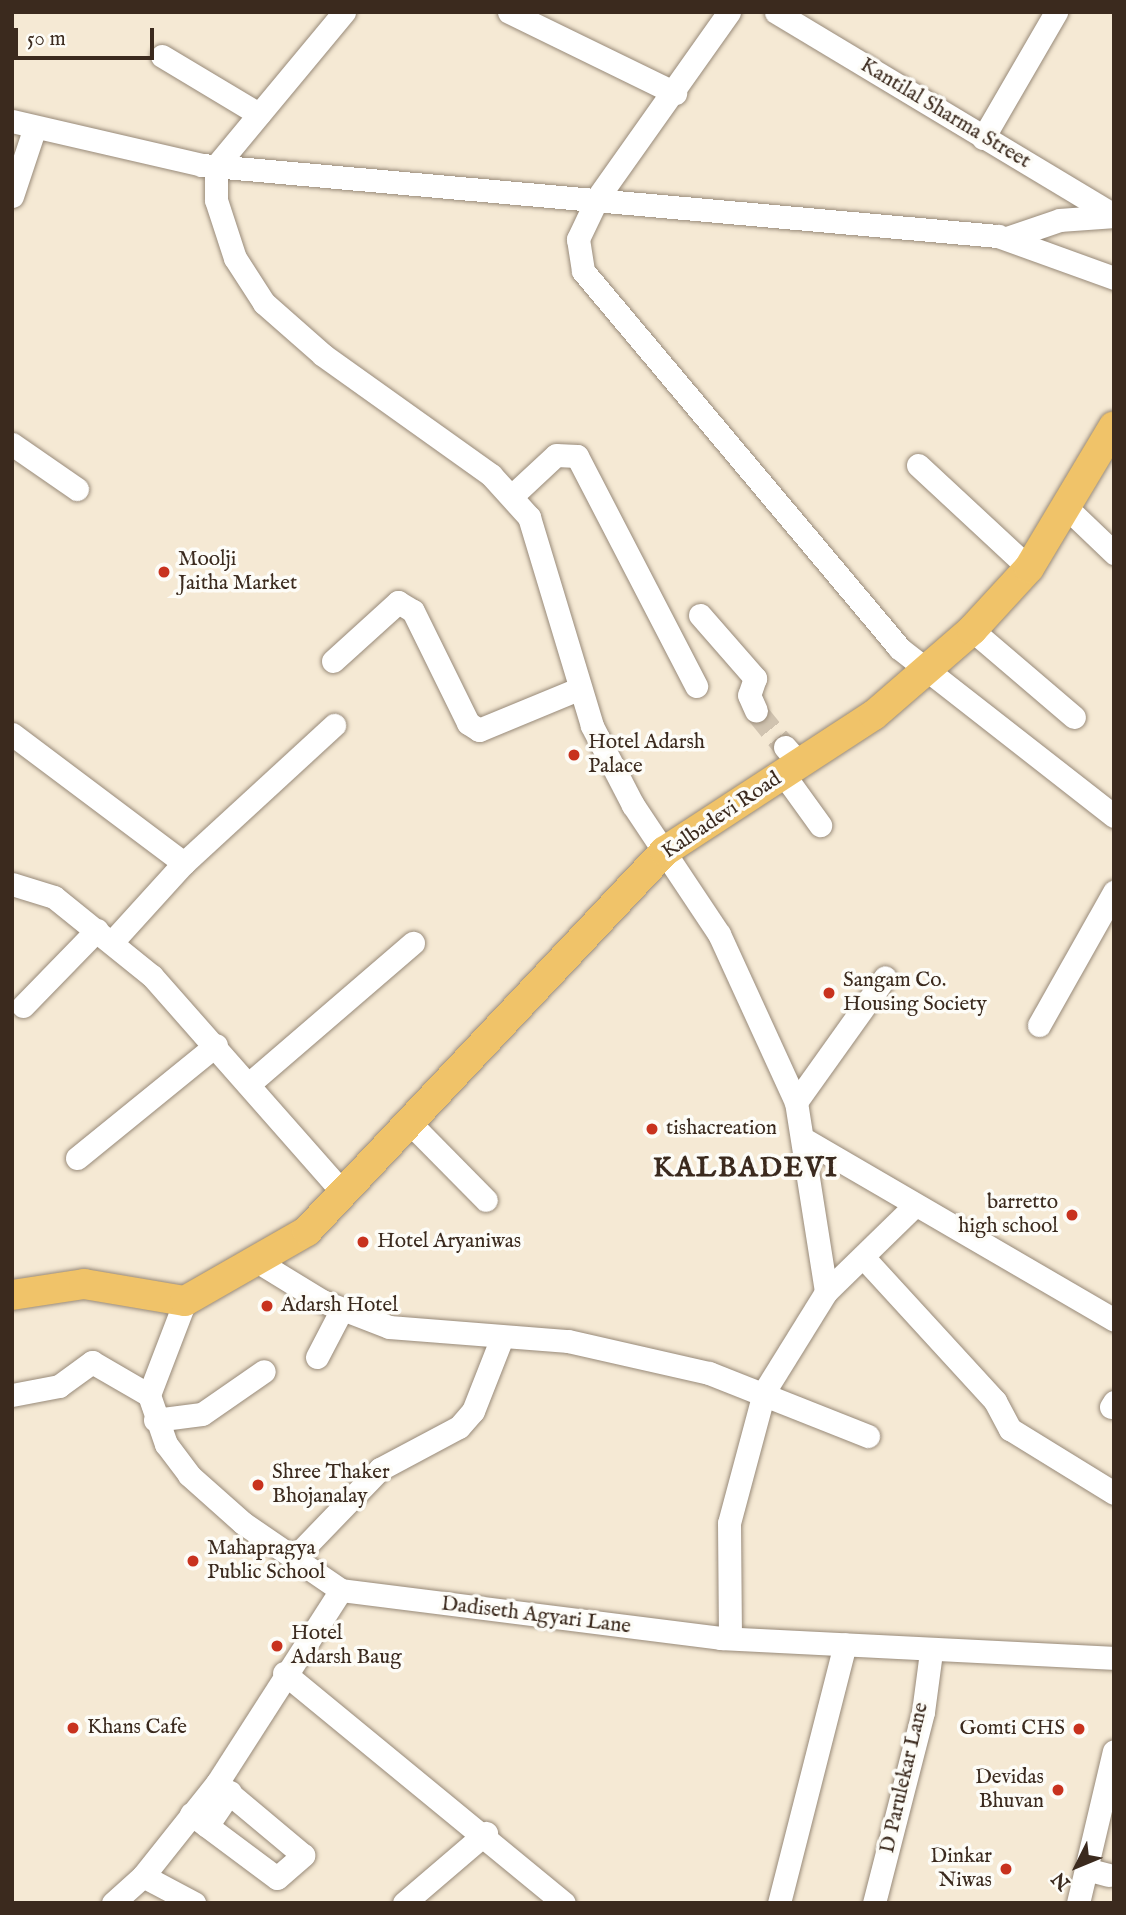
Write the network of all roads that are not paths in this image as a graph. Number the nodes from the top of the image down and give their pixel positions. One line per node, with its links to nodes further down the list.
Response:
1 (344, 12): 8 (street)
2 (509, 12): 7 (street)
3 (729, 12): 7 (street)
4 (776, 12): 10 (street, Kantilal Sharma Street)
5 (1056, 12): 10 (street)
6 (162, 56): 8 (street)
7 (676, 93): 13 (street)
8 (259, 114): 11 (street)
9 (23, 126): 11 (street); 12 (street)
10 (983, 138): 14 (street, Kantilal Sharma Street)
11 (216, 166): 13 (street); 23 (street)
12 (12, 196)
13 (598, 197): 15 (street); 30 (street)
14 (1114, 216): 15 (street)
15 (1007, 238): 16 (street)
16 (1090, 272): 17 (street); 18 (street)
17 (1114, 278)
18 (1114, 293)
19 (1113, 431): 24 (main road, Kalbadevi Road)
20 (12, 444): 22 (street)
21 (918, 464): 26 (street)
22 (77, 489)
23 (514, 494): 31 (street); 32 (street)
24 (1068, 509): 25 (street); 26 (main road, Kalbadevi Road)
25 (1114, 554)
26 (1029, 568): 28 (main road, Kalbadevi Road)
27 (700, 615): 33 (street)
28 (972, 630): 30 (main road, Kalbadevi Road); 34 (street)
29 (333, 661): 32 (street)
30 (924, 673): 37 (main road, Kalbadevi Road); 38 (street)
31 (696, 685)
32 (576, 690): 40 (street)
33 (756, 711)
34 (1074, 717)
35 (334, 725): 41 (street)
36 (12, 734): 41 (street)
37 (790, 762): 39 (street); 40 (main road, Kalbadevi Road)
38 (1114, 816)
39 (820, 825)
40 (665, 850): 51 (street); 52 (main road, Kalbadevi Road)
41 (184, 863): 44 (street)
42 (12, 884): 44 (street)
43 (1114, 892): 48 (street)
44 (105, 936): 47 (street); 49 (street)
45 (412, 943): 50 (street)
46 (885, 976): 51 (street)
47 (23, 1006)
48 (1038, 1026)
49 (216, 1045): 50 (street); 54 (street)
50 (250, 1083): 55 (street)
51 (796, 1102): 53 (street)
52 (412, 1125): 55 (main road, Kalbadevi Road); 56 (street)
53 (807, 1140): 57 (street); 60 (street)
54 (77, 1158)
55 (344, 1194): 59 (main road, Kalbadevi Road)
56 (486, 1200)
57 (915, 1205): 58 (street); 64 (street)
58 (864, 1258): 60 (street); 73 (street)
59 (260, 1263): 62 (main road, Kalbadevi Road); 63 (street)
60 (826, 1292): 68 (street)
61 (12, 1295): 62 (main road)
62 (185, 1301): 70 (street)
63 (342, 1308): 65 (street); 66 (street)
64 (1114, 1320)
65 (501, 1340): 68 (street); 74 (street)
66 (317, 1357)
67 (264, 1371): 71 (street)
68 (764, 1392): 72 (street); 76 (street)
69 (12, 1395): 70 (street)
70 (149, 1395): 71 (street, Dadiseth Agyari Lane)
71 (155, 1420): 74 (street, Dadiseth Agyari Lane)
72 (868, 1436)
73 (1114, 1493)
74 (294, 1558): 75 (street, Dadiseth Agyari Lane)
75 (341, 1590): 76 (street, Dadiseth Agyari Lane); 80 (street)
76 (730, 1639): 77 (street, Dadiseth Agyari Lane)
77 (845, 1644): 78 (street, Dadiseth Agyari Lane); 90 (street)
78 (931, 1652): 79 (street, Dadiseth Agyari Lane); 91 (street, D Parulekar Lane)
79 (1114, 1658)
80 (284, 1673): 82 (street); 84 (street)
81 (1114, 1751): 92 (street)
82 (223, 1787): 83 (street); 83 (street)
83 (199, 1820): 85 (street)
84 (486, 1833): 88 (street); 89 (street)
85 (143, 1876): 86 (street); 87 (street)
86 (113, 1903)
87 (194, 1903)
88 (404, 1903)
89 (565, 1903)
90 (779, 1903)
91 (874, 1903)
92 (1079, 1903)

